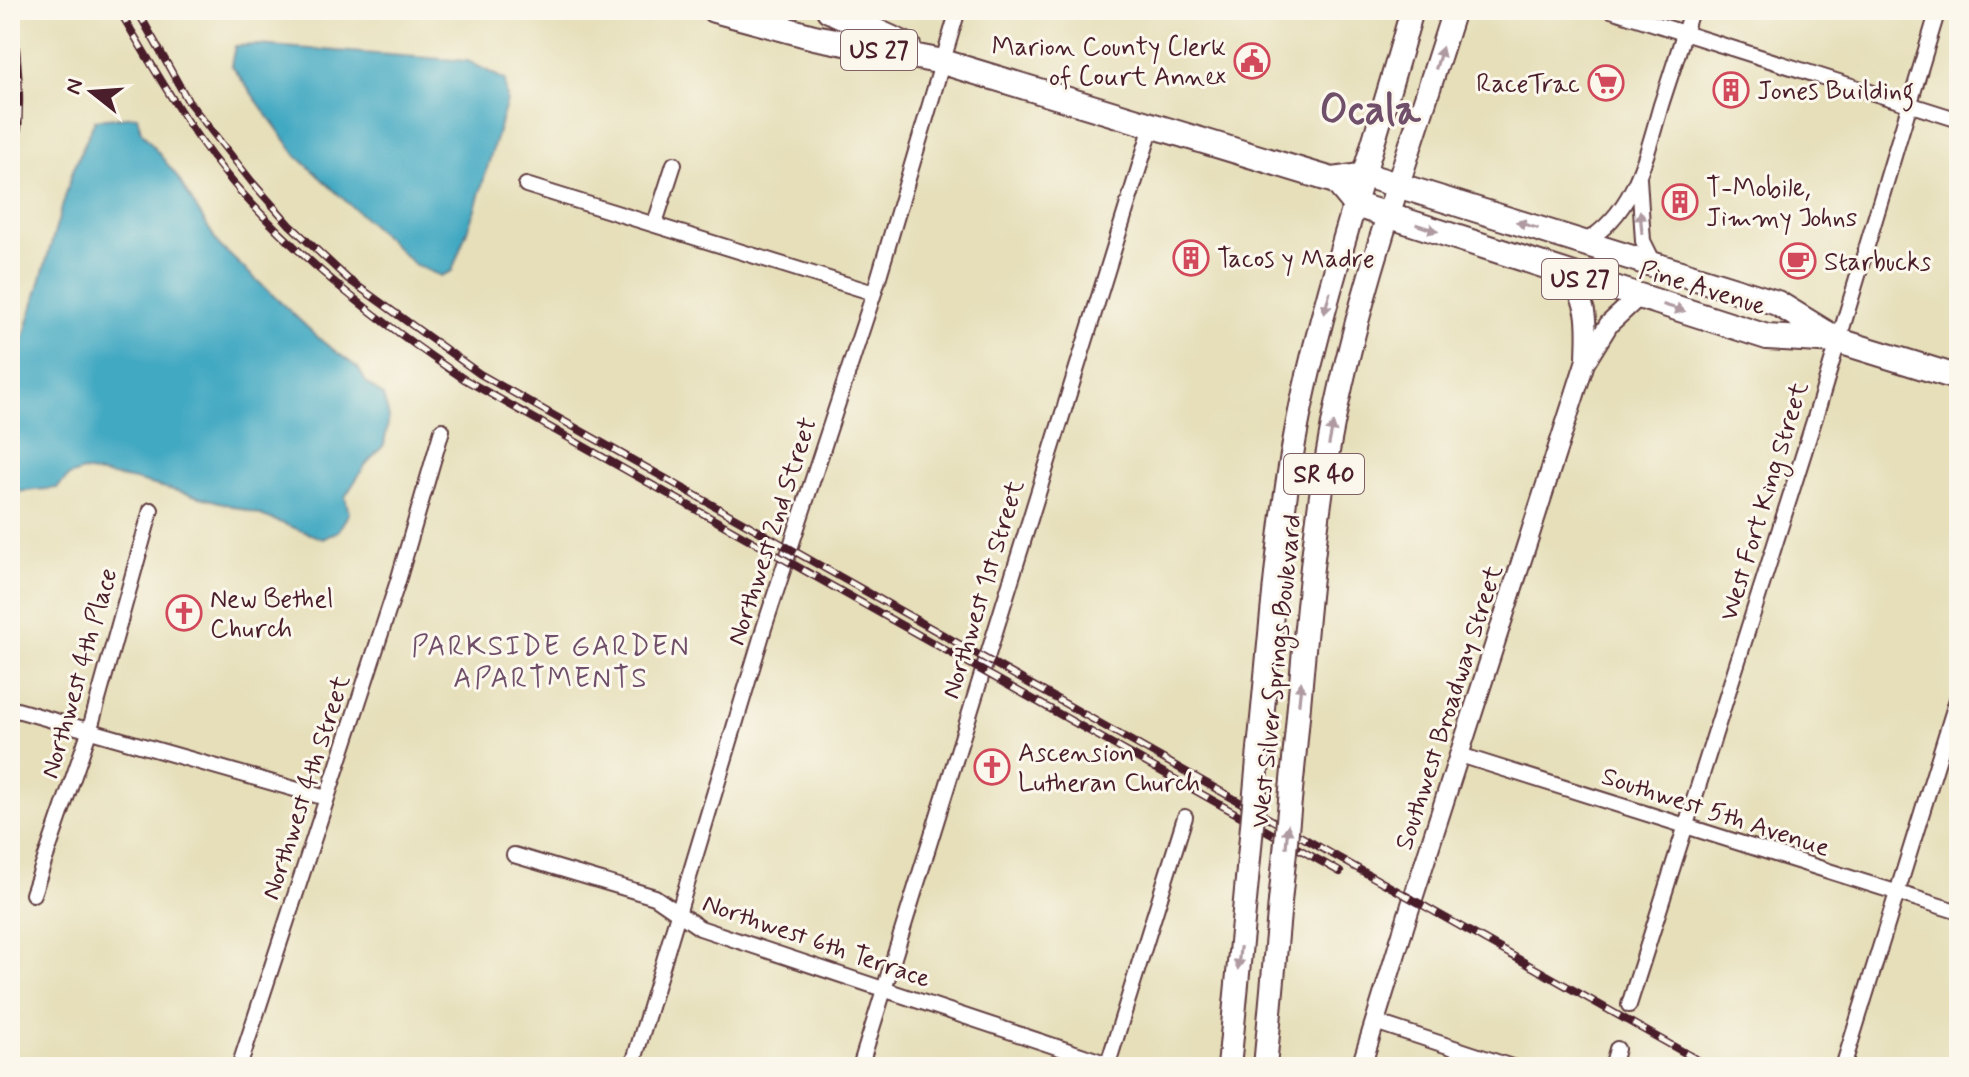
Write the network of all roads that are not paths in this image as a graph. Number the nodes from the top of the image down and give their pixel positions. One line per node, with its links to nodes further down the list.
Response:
1 (714, 10): 10 (highway, Pine Avenue / US 27)
2 (829, 10): 10 (highway, Pine Avenue / US 27)
3 (958, 10): 10 (street, Northwest 2nd Street)
4 (1412, 10): 15 (main road, West Silver Springs Boulevard / SR 40)
5 (1454, 10): 19 (main road, West Silver Springs Boulevard / SR 40, one-way to 5)
6 (1611, 10): 9 (street)
7 (1691, 10): 9 (street)
8 (1938, 10): 11 (street, West Fort King Street)
9 (1685, 31): 11 (street); 16 (street)
10 (943, 62): 13 (highway, Pine Avenue / US 27); 26 (street, Northwest 2nd Street)
11 (1909, 103): 12 (street); 28 (street, West Fort King Street)
12 (1959, 120)
13 (1152, 126): 17 (highway, Pine Avenue / US 27); 45 (street, Northwest 1st Street)
14 (674, 164): 22 (street)
15 (1365, 175): 17 (highway, Pine Avenue / US 27); 19 (highway, Pine Avenue / US 27); 20 (main road, West Silver Springs Boulevard / SR 40)
16 (1639, 178): 23 (street); 24 (street, one-way to 16)
17 (1336, 181): 20 (highway)
18 (526, 185): 22 (street)
19 (1397, 185): 21 (main road, West Silver Springs Boulevard / SR 40); 23 (highway, Pine Avenue / US 27, one-way to 19)
20 (1356, 205): 21 (highway, Pine Avenue / US 27); 53 (main road, West Silver Springs Boulevard / SR 40, one-way to 53, bridge)
21 (1388, 216): 25 (highway, Pine Avenue / US 27, one-way to 25); 54 (main road, West Silver Springs Boulevard / SR 40, one-way to 21, bridge)
22 (655, 223): 26 (street)
23 (1584, 242): 24 (highway, Pine Avenue / US 27)
24 (1655, 265): 28 (highway, Pine Avenue / US 27)
25 (1568, 275): 27 (highway, Pine Avenue / US 27); 29 (street, Southwest Broadway Street)
26 (874, 293): 44 (street, Northwest 2nd Street)
27 (1638, 297): 28 (highway, Pine Avenue / US 27, one-way to 28); 29 (street, Southwest Broadway Street)
28 (1839, 341): 30 (highway, Pine Avenue / US 27); 39 (street, West Fort King Street)
29 (1585, 363): 36 (street, Southwest Broadway Street)
30 (1958, 379)
31 (442, 430): 37 (street, Northwest 4th Street)
32 (151, 510): 35 (street, Northwest 4th Place)
33 (1959, 693): 41 (street)
34 (10, 708): 35 (street)
35 (89, 732): 37 (street); 42 (street, Northwest 4th Place)
36 (1460, 755): 39 (street, Southwest 5th Avenue); 47 (street, Southwest Broadway Street)
37 (326, 798): 50 (street, Northwest 4th Street)
38 (1185, 817): 49 (street)
39 (1686, 826): 41 (street, Southwest 5th Avenue); 46 (street, West Fort King Street)
40 (514, 855): 44 (street, Northwest 6th Terrace)
41 (1897, 893): 43 (street, Southwest 5th Avenue); 58 (street)
42 (33, 894)
43 (1959, 912)
44 (679, 916): 45 (street, Northwest 6th Terrace); 51 (street, Northwest 2nd Street)
45 (882, 990): 49 (street, Northwest 6th Terrace); 52 (street, Northwest 1st Street)
46 (1629, 1005)
47 (1375, 1022): 55 (street, Southwest Broadway Street); 56 (street)
48 (1617, 1049): 57 (street)
49 (1108, 1065)
50 (239, 1067)
51 (632, 1067)
52 (860, 1067)
53 (1229, 1067)
54 (1265, 1067)
55 (1361, 1067)
56 (1512, 1067)
57 (1612, 1067)
58 (1843, 1067)

